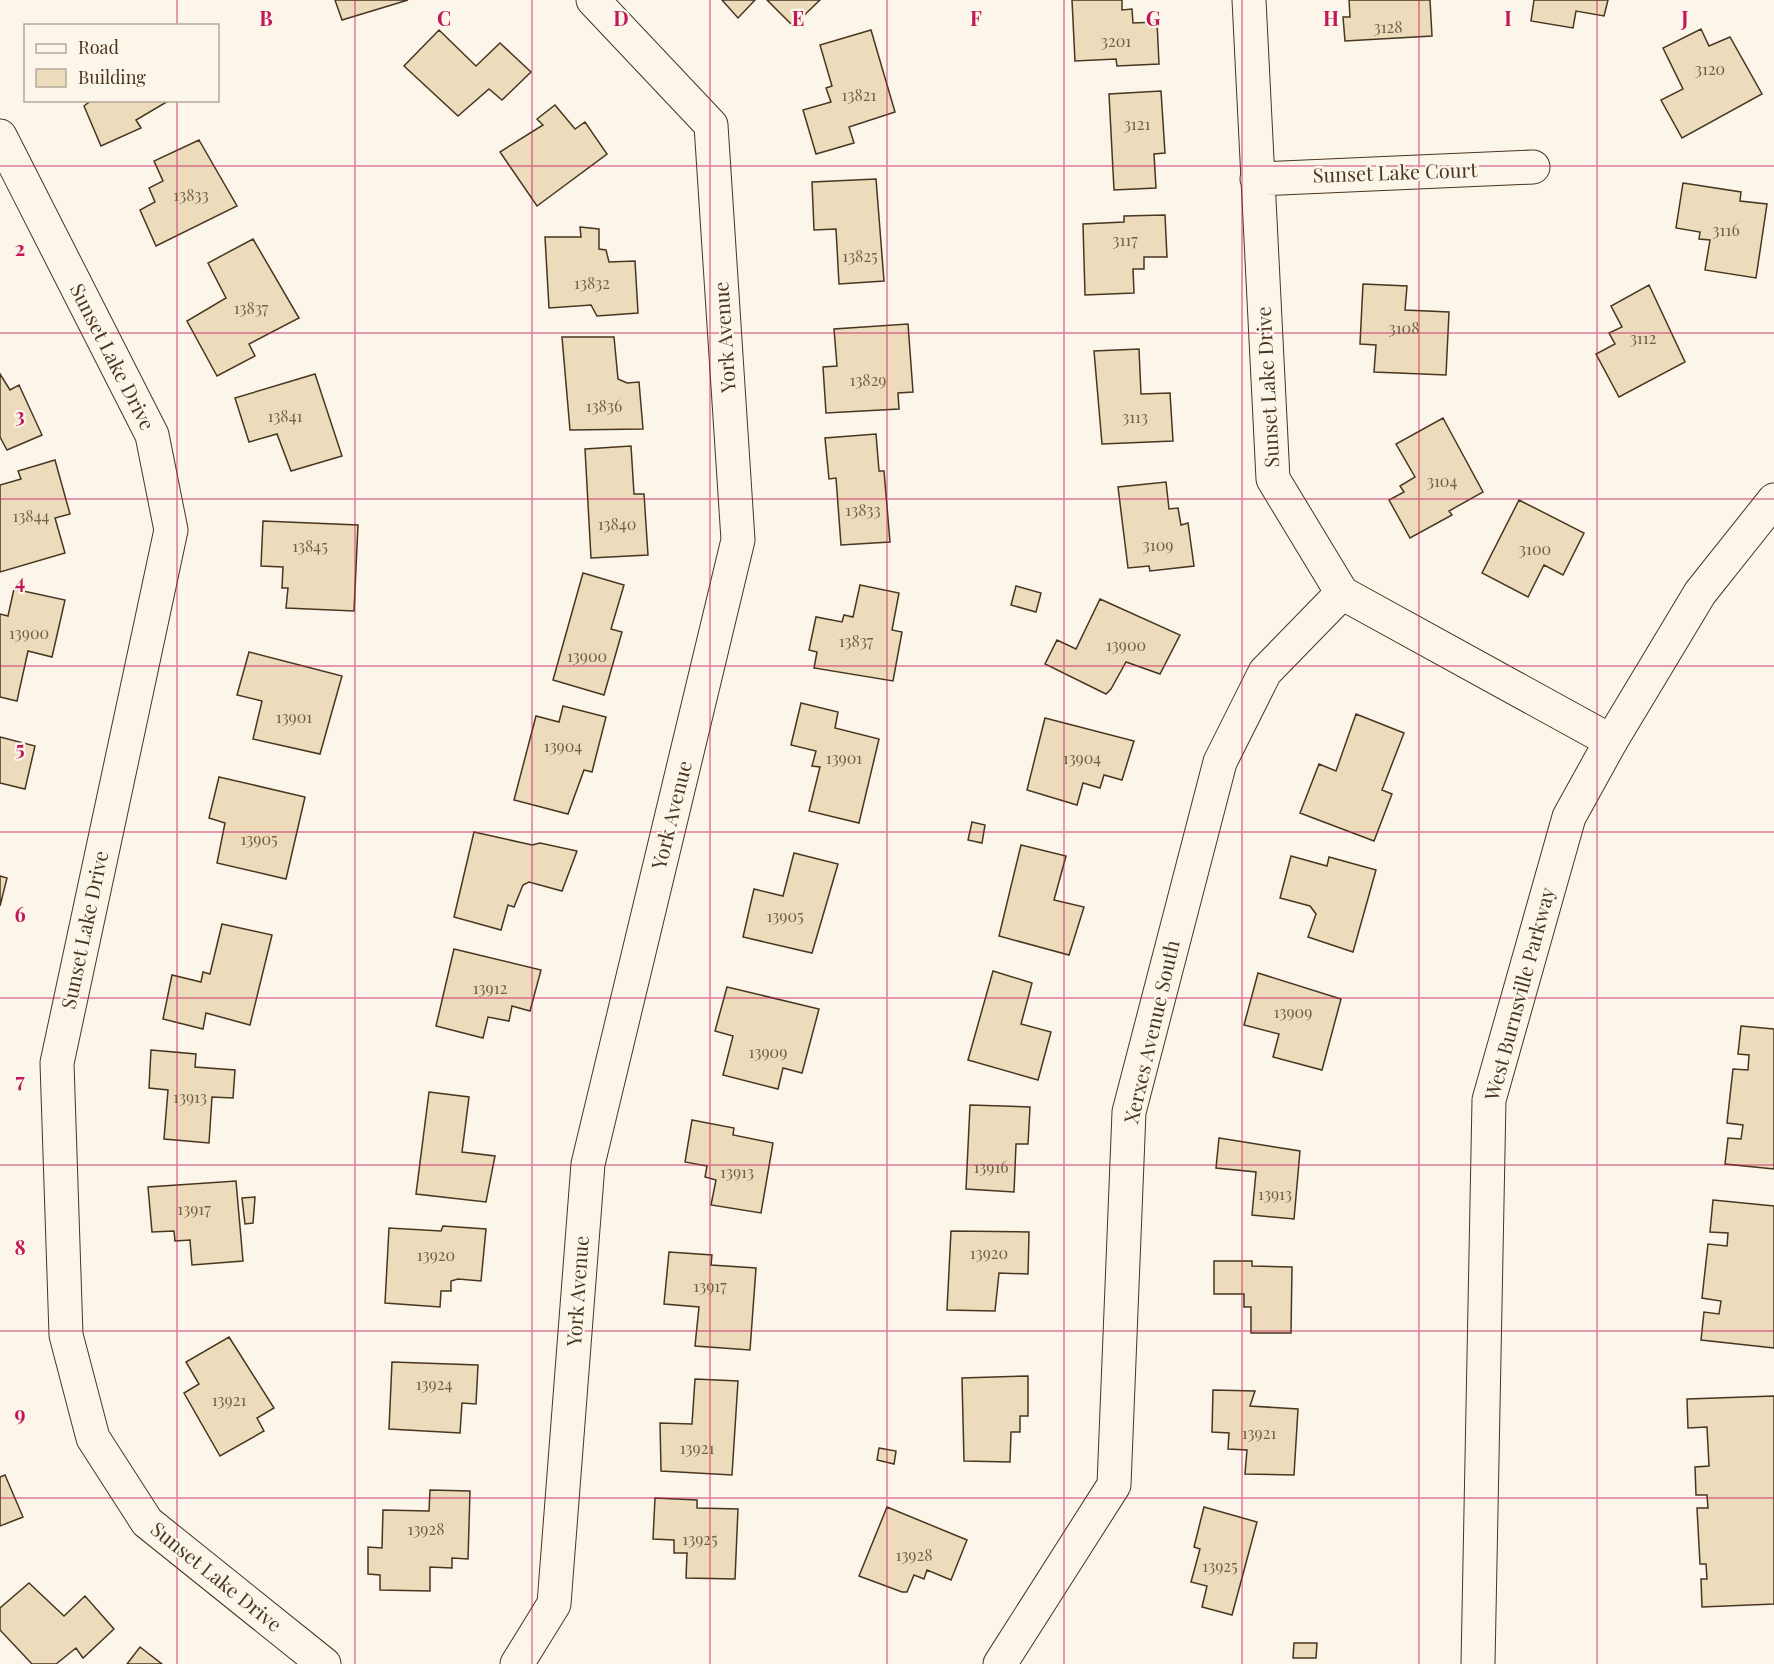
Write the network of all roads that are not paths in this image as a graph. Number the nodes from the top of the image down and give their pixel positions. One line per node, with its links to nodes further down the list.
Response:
1 (593, 0): 10 (street, York Avenue)
2 (1249, 0): 5 (street, Sunset Lake Drive)
3 (0, 136): 9 (street, Sunset Lake Drive)
4 (1533, 167): 5 (street, Sunset Lake Court)
5 (1257, 179): 7 (street, Sunset Lake Drive)
6 (1774, 500): 8 (street, West Burnsville Parkway)
7 (1342, 593): 8 (street, Sunset Lake Drive); 11 (street, Xerxes Avenue South)
8 (1611, 741): 12 (street, West Burnsville Parkway)
9 (324, 1664)
10 (517, 1664)
11 (1000, 1664)
12 (1478, 1664)

